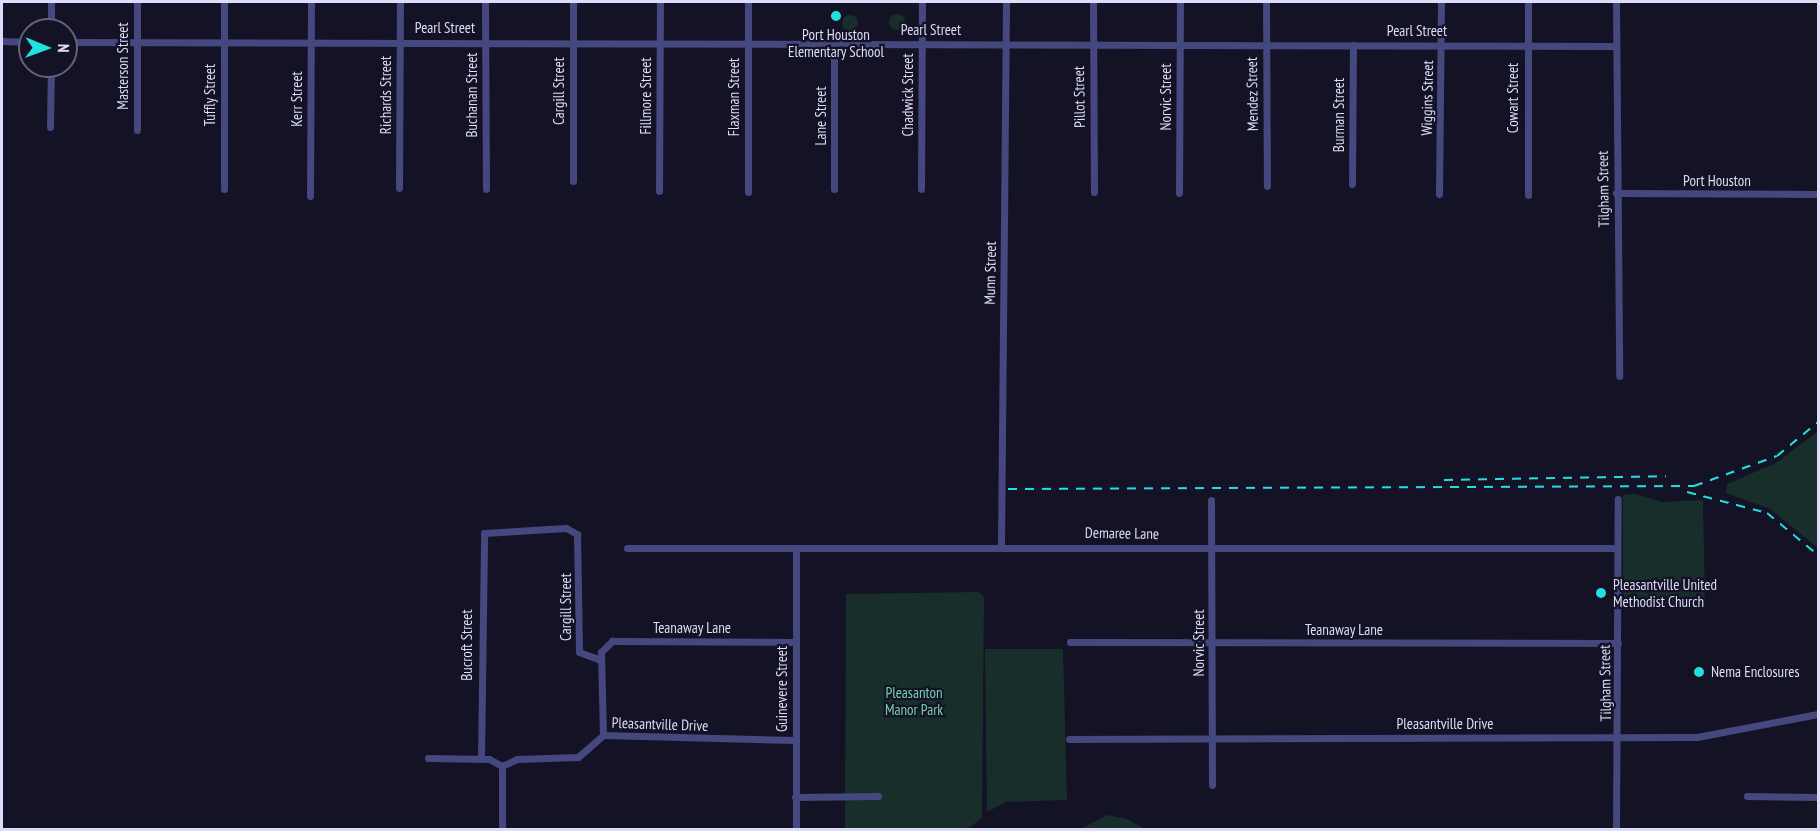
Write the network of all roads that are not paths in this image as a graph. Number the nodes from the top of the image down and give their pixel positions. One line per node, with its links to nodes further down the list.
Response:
1 (51, 2): 18 (street)
2 (137, 2): 20 (street, Masterson Street)
3 (224, 2): 21 (street, Tuffly Street)
4 (310, 2): 25 (street, Kerr Street)
5 (400, 2): 26 (street, Richards Street)
6 (485, 2): 22 (street, Buchanan Street)
7 (573, 2): 27 (street, Cargill Street)
8 (660, 2): 28 (street, Fillmore Street)
9 (748, 2): 29 (street, Flaxman Street)
10 (922, 2): 32 (street, Chadwick Street)
11 (1006, 2): 33 (street, Munn Street)
12 (1093, 2): 30 (street, Pillot Street)
13 (1180, 2): 34 (street, Norvic Street)
14 (1266, 2): 35 (street, Mendez Street)
15 (1441, 2): 36 (street, Wiggins Street)
16 (1528, 2): 37 (street, Cowart Street)
17 (1616, 2): 39 (street, Tilgham Street)
18 (51, 18)
19 (2, 41): 23 (street)
20 (137, 41): 21 (street, Pearl Street); 24 (street, Pearl Street); 42 (street, Masterson Street)
21 (224, 41): 25 (street, Pearl Street); 47 (street, Tuffly Street)
22 (485, 41): 26 (street, Pearl Street); 27 (street, Pearl Street); 48 (street, Buchanan Street)
23 (18, 42)
24 (78, 42)
25 (310, 42): 26 (street, Pearl Street); 59 (street, Kerr Street)
26 (400, 42): 46 (street, Richards Street)
27 (573, 42): 28 (street, Pearl Street); 43 (street, Cargill Street)
28 (660, 43): 29 (street, Pearl Street); 51 (street, Fillmore Street)
29 (748, 43): 31 (street, Pearl Street); 52 (street, Flaxman Street)
30 (1092, 43): 33 (street, Pearl Street); 34 (street, Pearl Street); 53 (street, Pillot Street)
31 (834, 44): 32 (street, Pearl Street); 49 (street, Lane Street)
32 (922, 44): 33 (street, Pearl Street); 50 (street, Chadwick Street)
33 (1006, 44): 64 (street, Munn Street)
34 (1180, 44): 35 (street, Pearl Street); 54 (street, Norvic Street)
35 (1266, 44): 38 (street, Pearl Street); 45 (street, Mendez Street)
36 (1441, 44): 37 (street, Pearl Street); 38 (street, Pearl Street); 56 (street, Wiggins Street)
37 (1527, 44): 39 (street, Pearl Street); 58 (street, Cowart Street)
38 (1353, 45): 44 (street, Burman Street)
39 (1615, 46): 55 (street, Tilgham Street)
40 (51, 78): 41 (street)
41 (50, 127)
42 (136, 130)
43 (573, 181)
44 (1352, 184)
45 (1267, 186)
46 (399, 188)
47 (224, 189)
48 (486, 189)
49 (834, 189)
50 (921, 189)
51 (659, 191)
52 (748, 192)
53 (1094, 192)
54 (1179, 193)
55 (1616, 193): 57 (street, Port Houston); 60 (street, Tilgham Street)
56 (1439, 194)
57 (1818, 194)
58 (1527, 195)
59 (310, 196)
60 (1619, 376)
61 (1618, 499): 68 (street, Tilgham Street)
62 (1212, 500): 67 (street, Norvic Street)
63 (484, 533): 73 (street, Cargill Street); 81 (street, Bucroft Street)
64 (1001, 545): 66 (street, Demaree Lane); 67 (street, Demaree Lane)
65 (627, 548): 66 (street, Demaree Lane)
66 (796, 548): 69 (street, Guinevere Street)
67 (1212, 548): 68 (street, Demaree Lane); 71 (street, Norvic Street)
68 (1617, 548): 72 (street, Tilgham Street)
69 (795, 642): 73 (street, Teanaway Lane); 79 (street, Guinevere Street)
70 (1070, 642): 71 (street, Teanaway Lane)
71 (1212, 643): 72 (street, Teanaway Lane); 76 (street, Norvic Street)
72 (1618, 643): 77 (street, Tilgham Street)
73 (601, 660): 75 (street)
74 (1818, 714): 77 (street, Pleasantville Drive)
75 (603, 735): 79 (street, Pleasantville Drive); 82 (street, Pleasantville Drive)
76 (1212, 738): 77 (street, Pleasantville Drive); 78 (street, Pleasantville Drive); 83 (street, Norvic Street)
77 (1619, 738): 90 (street, Tilgham Street)
78 (1069, 739)
79 (796, 740): 86 (street, Guinevere Street)
80 (428, 758): 81 (street)
81 (481, 759): 82 (street)
82 (502, 766): 88 (street)
83 (1212, 785)
84 (878, 796): 86 (street)
85 (1747, 796): 87 (street)
86 (795, 797): 89 (street, Guinevere Street)
87 (1818, 797)
88 (502, 830)
89 (796, 830)
90 (1616, 830)

